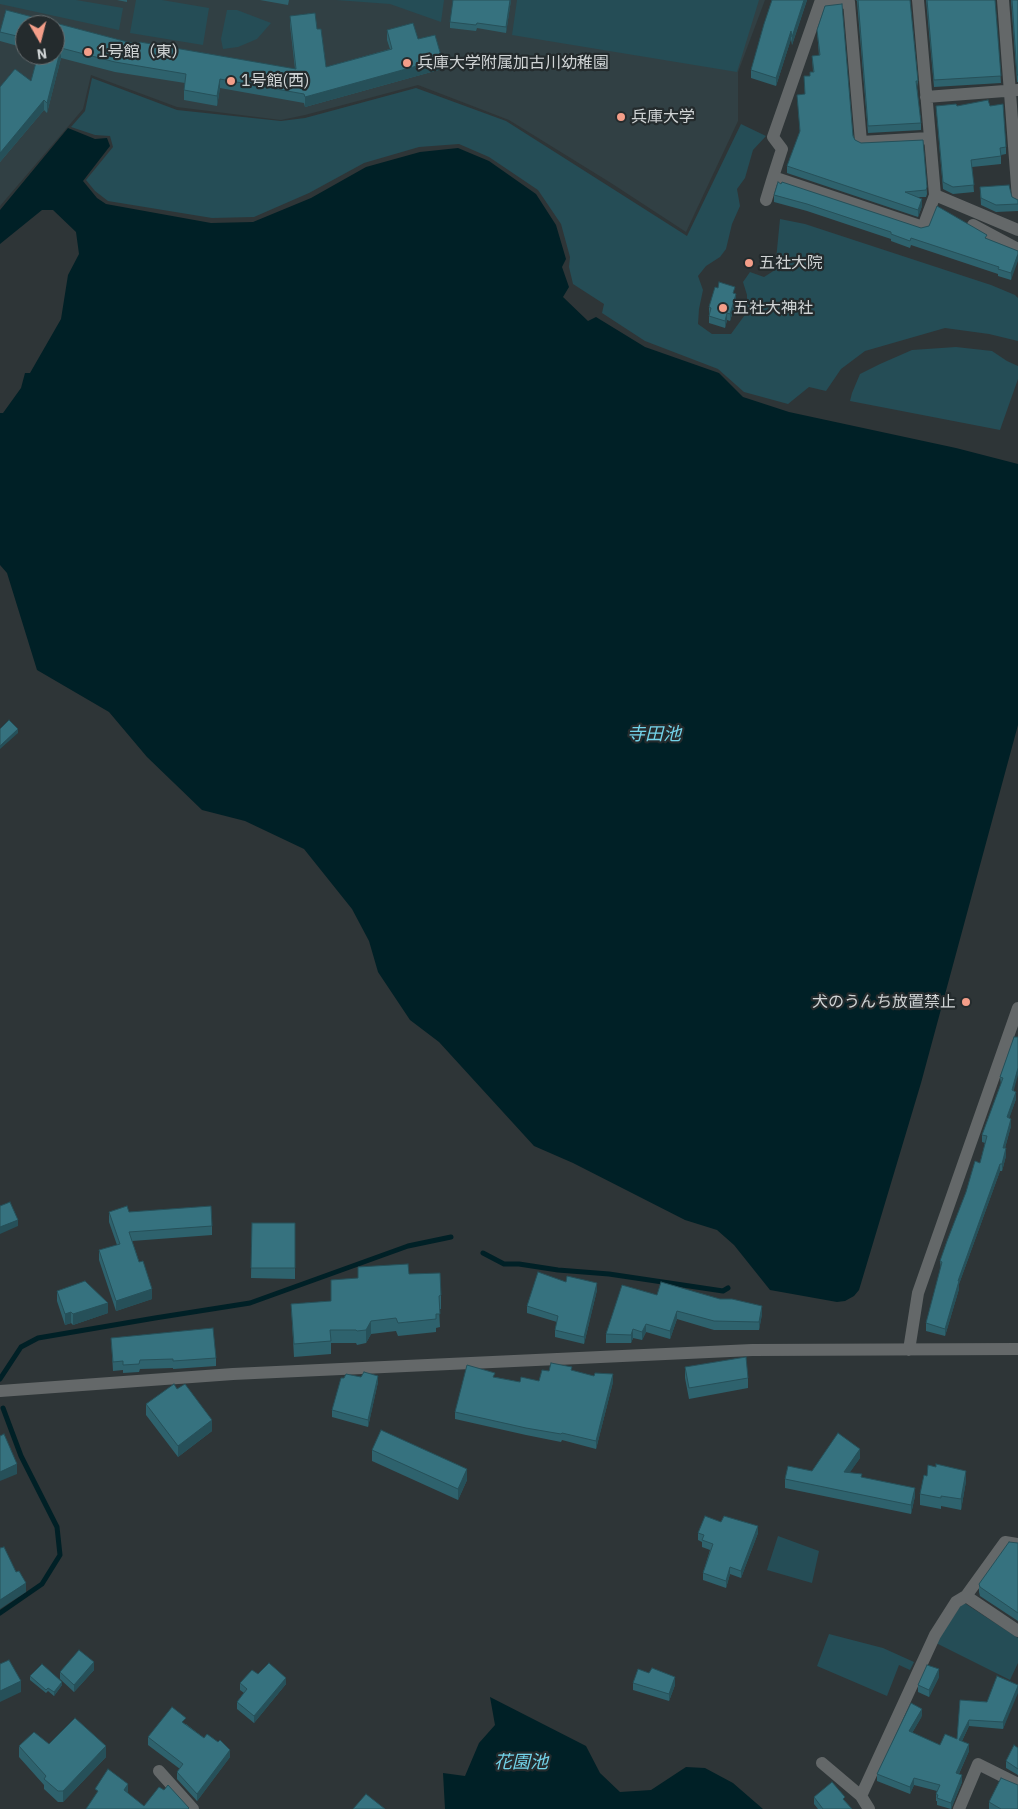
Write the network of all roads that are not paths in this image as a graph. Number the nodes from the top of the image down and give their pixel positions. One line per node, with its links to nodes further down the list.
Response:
1 (918, 0): 5 (street)
2 (1003, 0): 4 (street)
3 (820, 2): 6 (street); 7 (street)
4 (1014, 90): 5 (street); 9 (street)
5 (926, 97): 6 (street)
6 (929, 138): 8 (street)
7 (773, 177): 8 (street); 10 (street)
8 (935, 195): 12 (street)
9 (1018, 199)
10 (766, 200)
11 (973, 226): 13 (street)
12 (1018, 230)
13 (1018, 249)
14 (1018, 1008): 16 (street)
15 (1018, 1349): 16 (street)
16 (909, 1350): 17 (street)
17 (0, 1391)
18 (1018, 1544): 19 (street)
19 (966, 1596): 20 (street); 24 (street)
20 (1018, 1631)
21 (822, 1764): 24 (street)
22 (159, 1771): 25 (street)
23 (1018, 1784): 27 (street)
24 (861, 1796): 26 (street)
25 (193, 1809)
26 (869, 1809)
27 (959, 1809)

